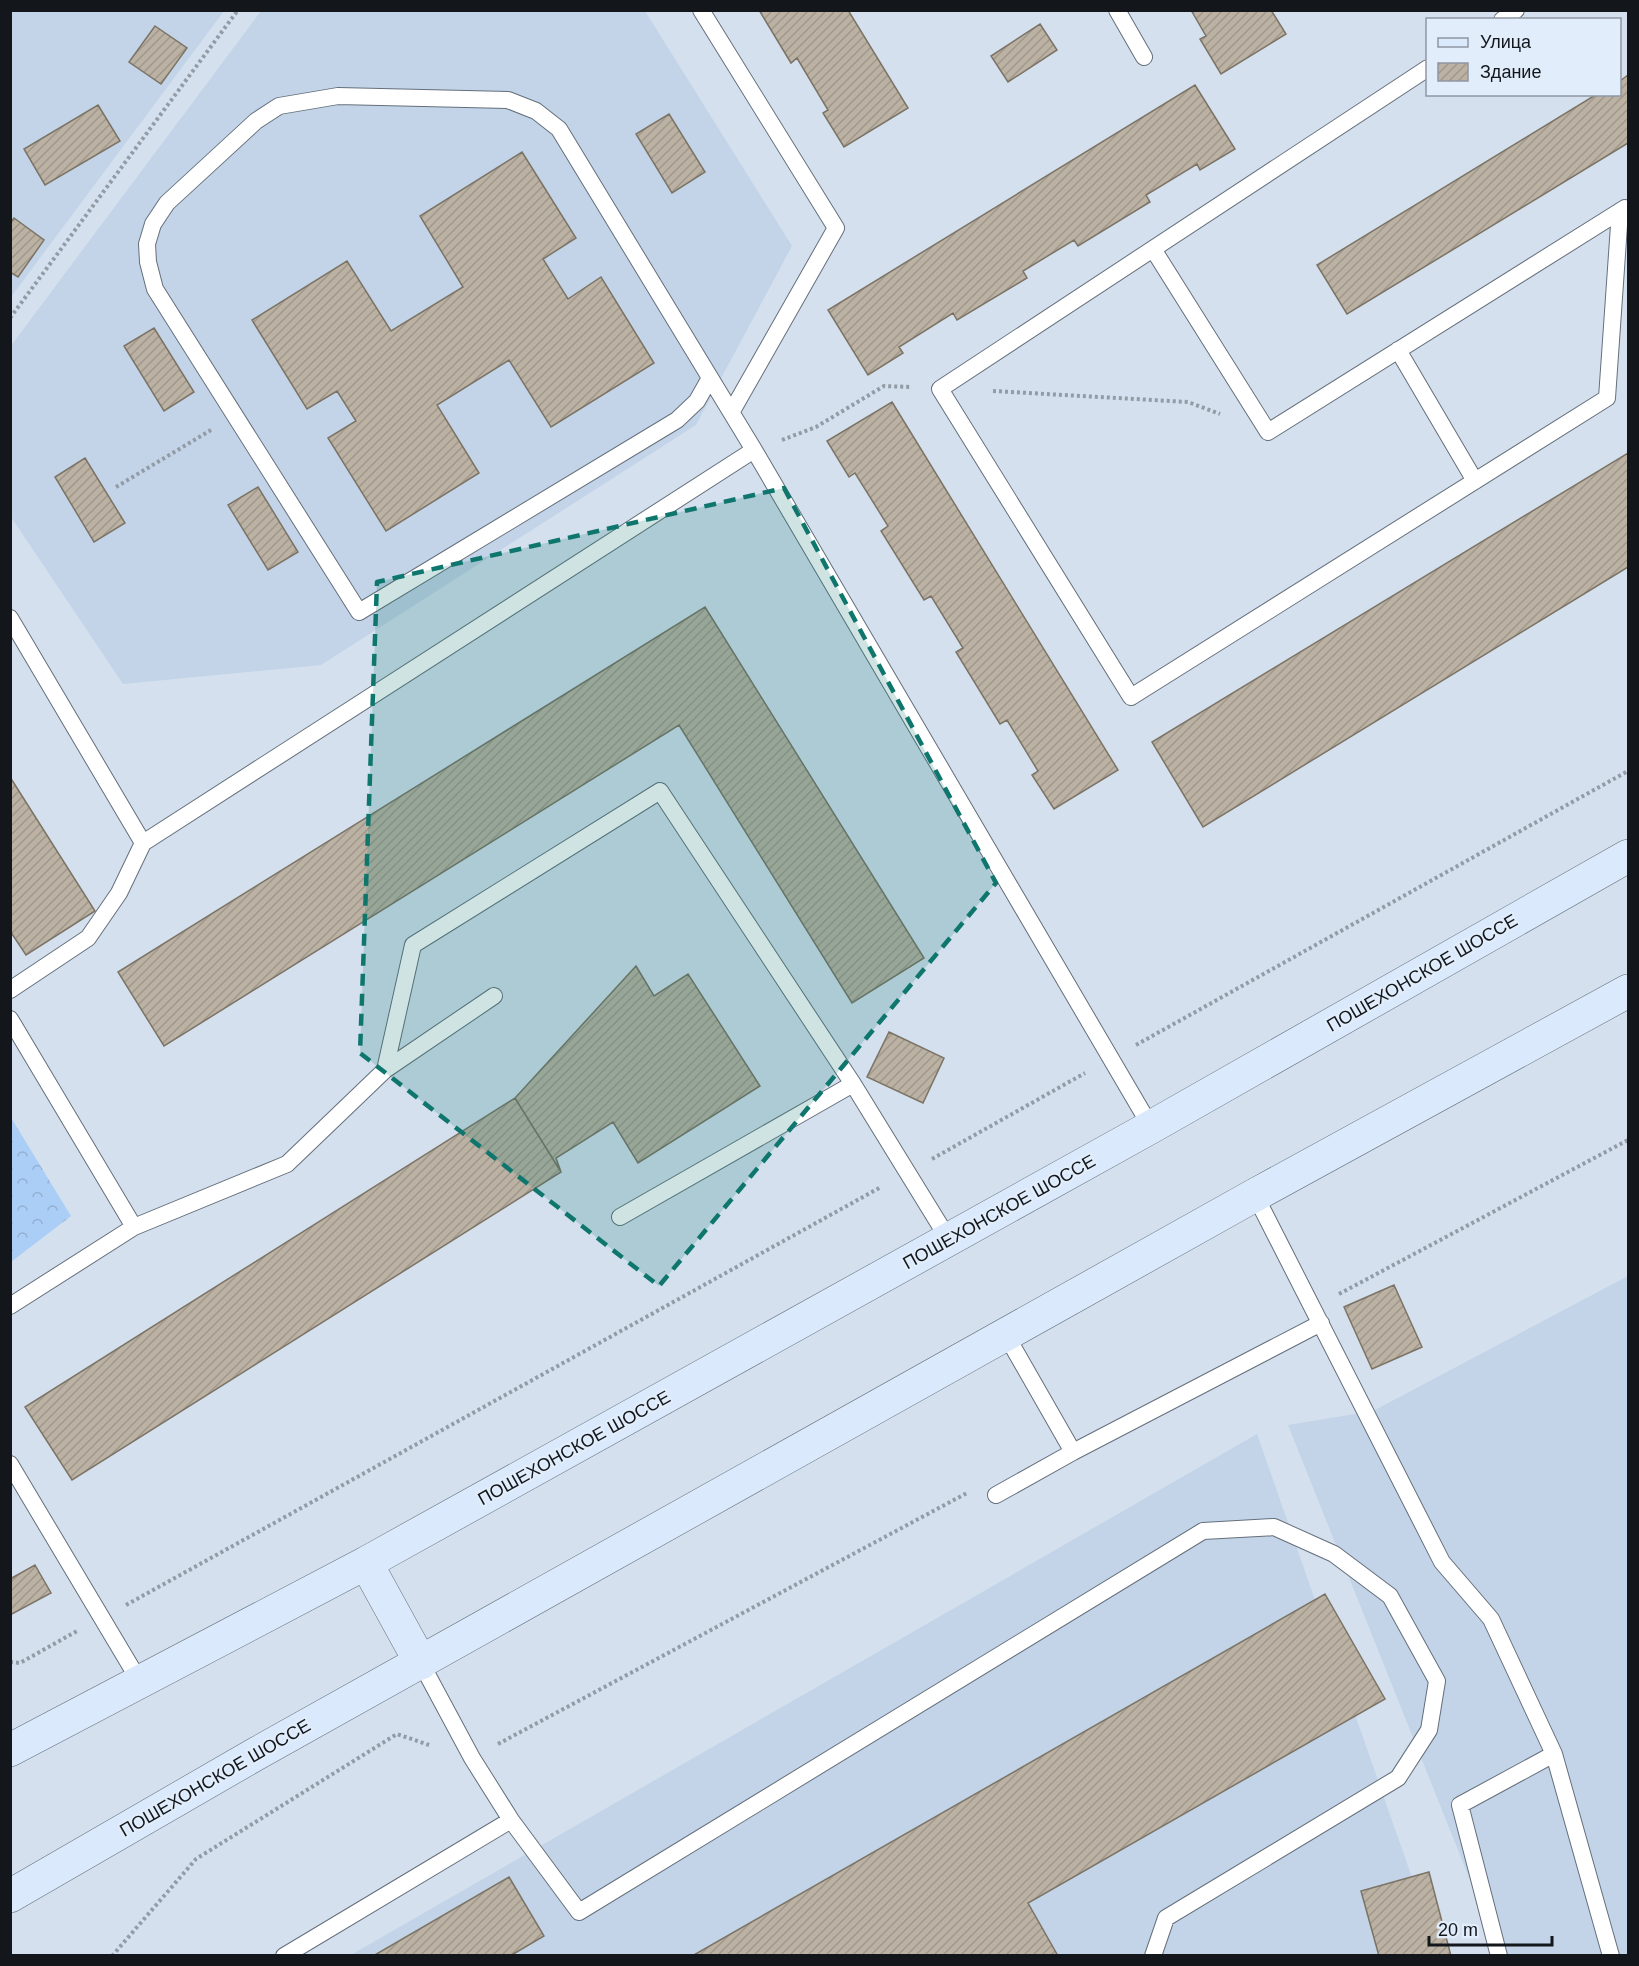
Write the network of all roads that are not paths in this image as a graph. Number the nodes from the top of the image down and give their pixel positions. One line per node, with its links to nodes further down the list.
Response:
1 (701, 10): 9 (lane)
2 (1117, 10): 3 (lane)
3 (1144, 57)
4 (1426, 69): 6 (lane)
5 (1624, 209): 7 (lane); 11 (lane)
6 (1152, 249): 7 (lane); 11 (lane)
7 (1398, 350): 11 (lane)
8 (710, 378): 8 (lane); 9 (lane)
9 (732, 411): 10 (lane)
10 (754, 450): 13 (lane); 21 (lane)
11 (1475, 481)
12 (10, 618): 13 (lane)
13 (143, 843): 15 (lane)
14 (1629, 856): 21 (main road, ПОШЕХОНСКОЕ ШОССЕ)
15 (10, 990)
16 (1629, 991): 22 (main road, ПОШЕХОНСКОЕ ШОССЕ)
17 (494, 996): 19 (lane)
18 (10, 1019): 24 (lane)
19 (386, 1071): 20 (lane); 24 (lane)
20 (853, 1084): 23 (lane); 25 (lane)
21 (1151, 1127): 25 (main road, ПОШЕХОНСКОЕ ШОССЕ)
22 (1255, 1195): 27 (lane); 28 (main road, ПОШЕХОНСКОЕ ШОССЕ)
23 (620, 1217)
24 (134, 1227): 26 (lane)
25 (949, 1240): 33 (main road, ПОШЕХОНСКОЕ ШОССЕ)
26 (10, 1306)
27 (1321, 1323): 29 (lane); 37 (lane)
28 (1006, 1335): 29 (lane); 34 (main road, ПОШЕХОНСКОЕ ШОССЕ)
29 (1073, 1452): 32 (lane)
30 (10, 1464): 31 (lane)
31 (17, 1492): 35 (lane)
32 (996, 1495)
33 (366, 1563): 34 (main road); 35 (main road, ПОШЕХОНСКОЕ ШОССЕ)
34 (421, 1663): 38 (lane); 39 (main road, ПОШЕХОНСКОЕ ШОССЕ)
35 (140, 1682): 36 (main road, ПОШЕХОНСКОЕ ШОССЕ)
36 (10, 1750)
37 (1554, 1755): 42 (lane); 43 (lane)
38 (510, 1820): 40 (lane); 41 (lane)
39 (10, 1896)
40 (284, 1956)
41 (1152, 1956)
42 (1499, 1956)
43 (1611, 1956)

